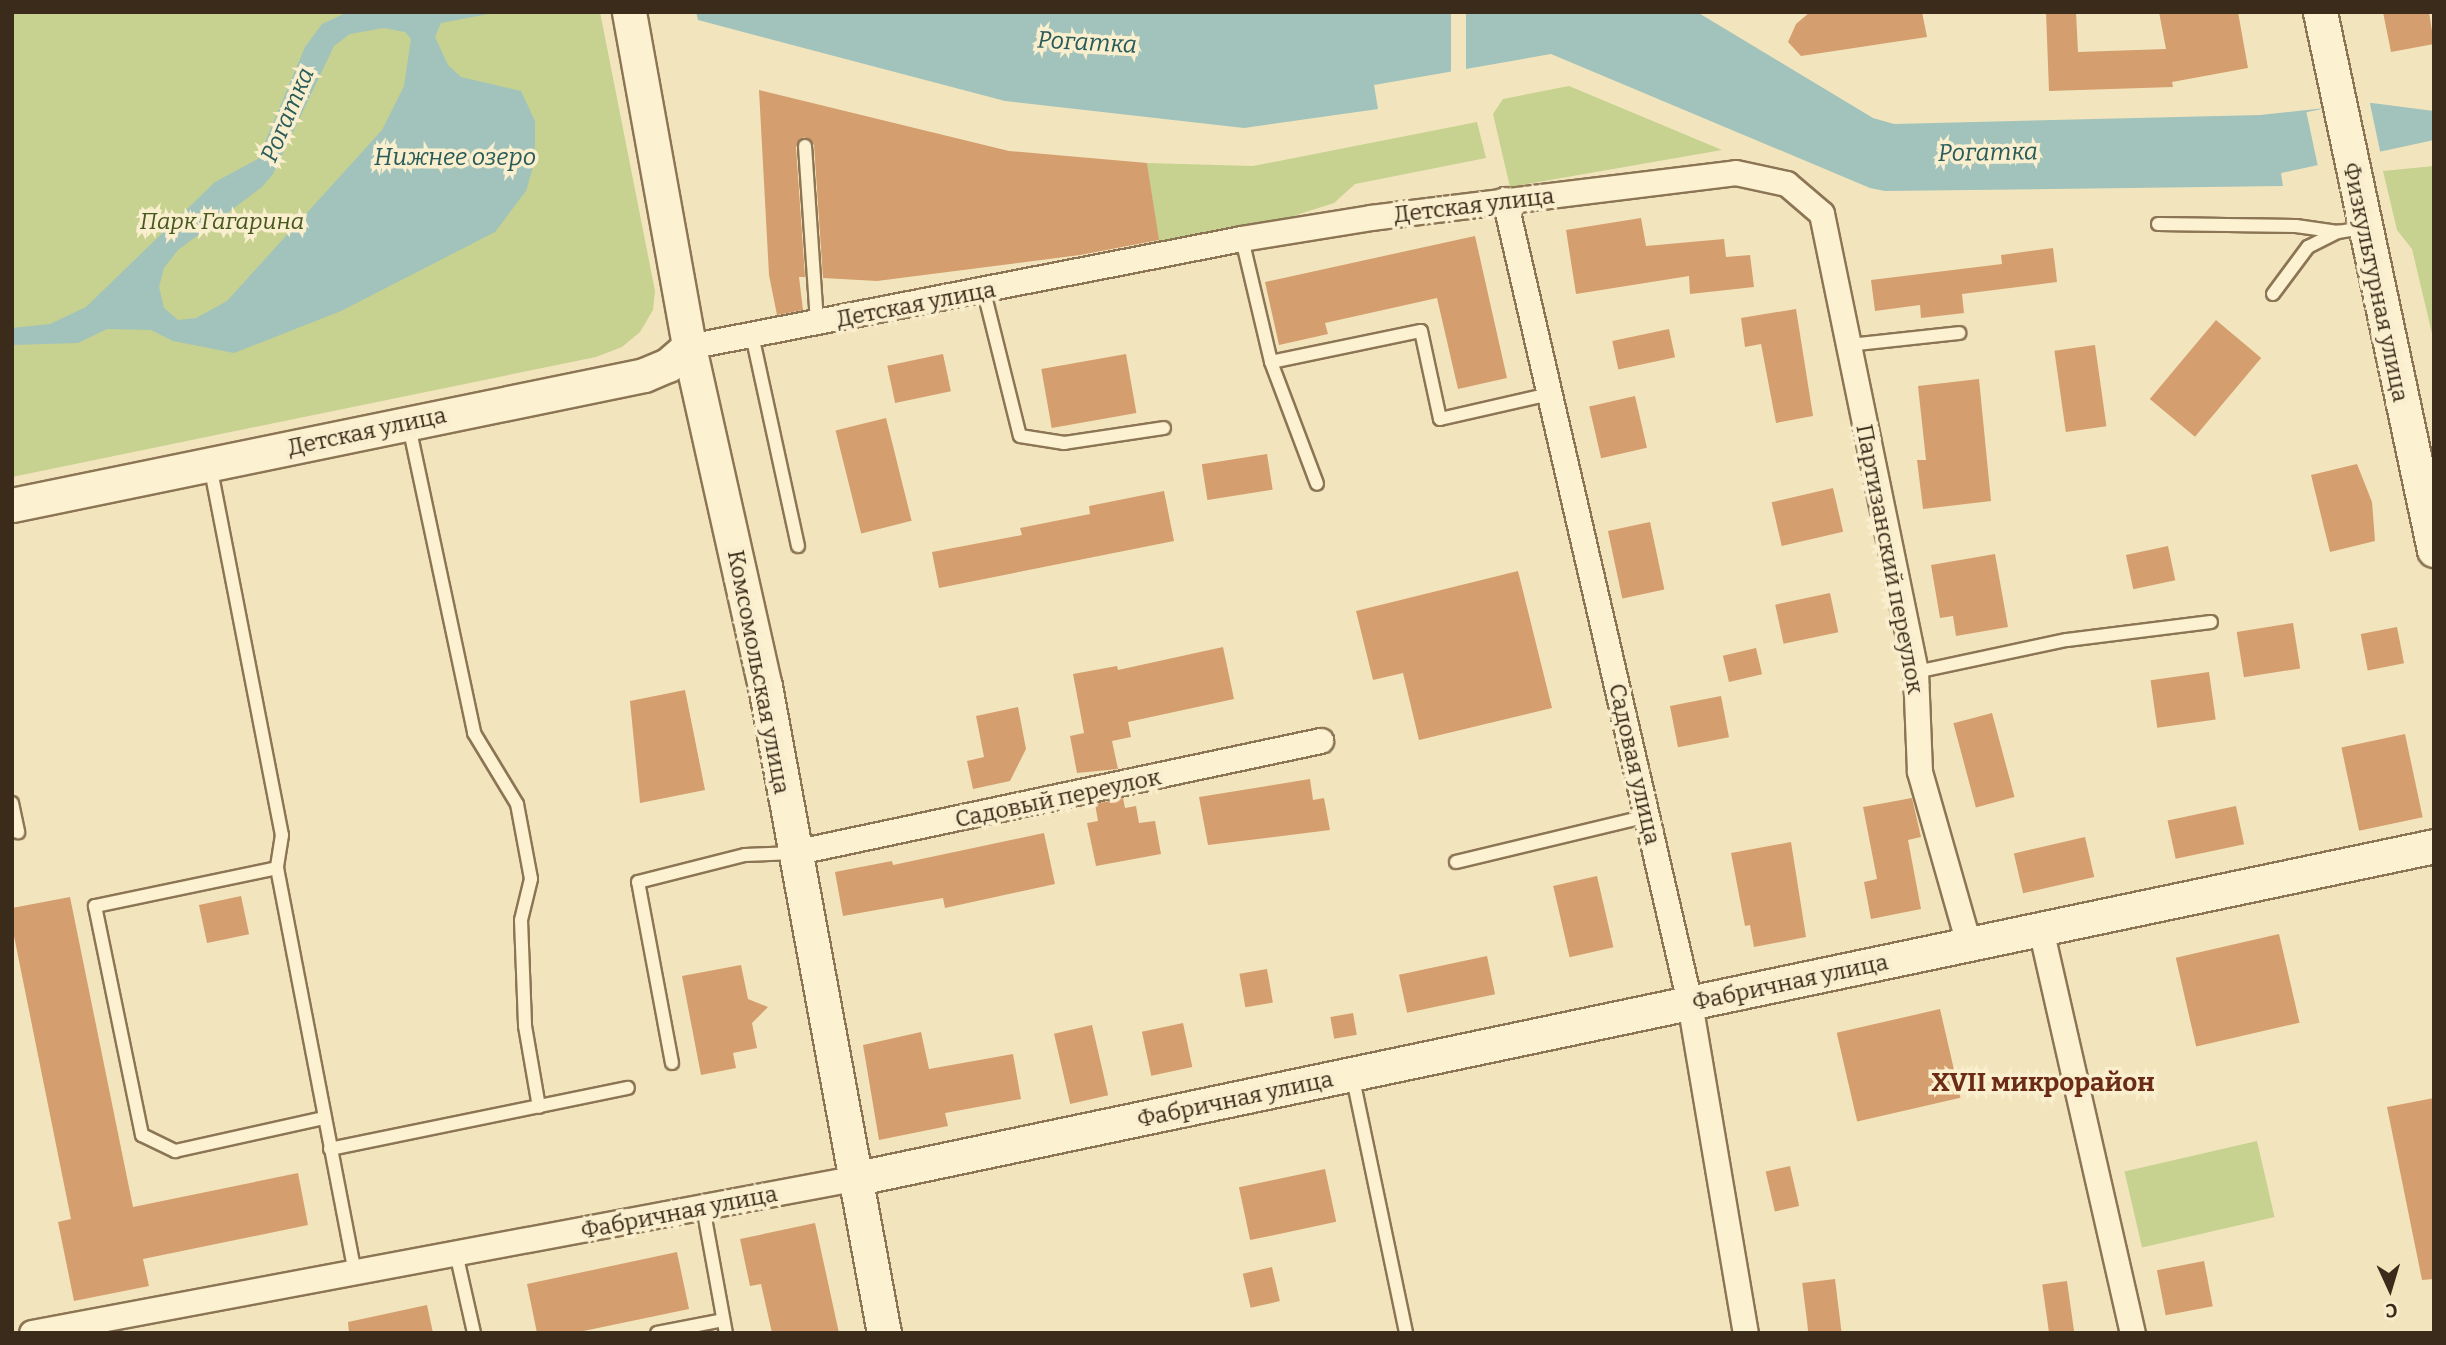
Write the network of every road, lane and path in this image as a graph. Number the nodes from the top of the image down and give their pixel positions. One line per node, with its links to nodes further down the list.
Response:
1 (2320, 12): 7 (street, Физкультурная улица)
2 (629, 13): 15 (street, Комсомольская улица)
3 (805, 146): 11 (lane)
4 (1505, 200): 5 (street, Детская улица); 8 (street, Детская улица); 17 (street, Садовая улица)
5 (1822, 214): 14 (street, Партизанский переулок)
6 (2158, 224): 7 (lane)
7 (2351, 230): 10 (lane); 24 (street, Физкультурная улица)
8 (1242, 239): 9 (street, Детская улица); 16 (lane)
9 (984, 292): 11 (street, Детская улица); 19 (lane)
10 (2273, 293)
11 (817, 323): 13 (street, Детская улица)
12 (1959, 333): 14 (lane)
13 (752, 335): 15 (street, Детская улица); 23 (lane)
14 (1849, 345): 26 (street, Партизанский переулок)
15 (689, 347): 18 (street, Детская улица); 32 (street, Комсомольская улица)
16 (1271, 362): 17 (lane); 21 (lane)
17 (1550, 394): 29 (street, Садовая улица)
18 (408, 422): 20 (street, Детская улица); 41 (lane)
19 (1164, 428)
20 (209, 464): 22 (street, Детская улица); 34 (lane)
21 (1317, 484)
22 (12, 505)
23 (798, 546)
24 (2434, 550)
25 (2211, 622): 26 (lane)
26 (1916, 673): 36 (street, Партизанский переулок)
27 (1321, 741): 32 (street, Садовый переулок)
28 (12, 803): 30 (lane)
29 (1647, 816): 33 (lane); 37 (street, Садовая улица)
30 (18, 832)
31 (2434, 846): 35 (street, Фабричная улица)
32 (794, 853): 38 (lane); 44 (street, Комсомольская улица)
33 (1456, 862)
34 (276, 867): 42 (lane); 42 (lane)
35 (2041, 929): 36 (street, Фабричная улица); 55 (street)
36 (1969, 944): 37 (street, Фабричная улица)
37 (1690, 1003): 39 (street, Фабричная улица); 54 (street, Садовая улица)
38 (672, 1063)
39 (1352, 1074): 44 (street, Фабричная улица); 53 (lane)
40 (628, 1088): 41 (lane)
41 (539, 1107): 43 (lane)
42 (324, 1118): 43 (lane)
43 (330, 1149): 47 (lane)
44 (853, 1179): 45 (street, Фабричная улица); 52 (street, Комсомольская улица)
45 (703, 1207): 46 (street, Фабричная улица); 48 (lane)
46 (456, 1254): 47 (street, Фабричная улица); 50 (lane)
47 (355, 1272): 49 (street, Фабричная улица)
48 (724, 1326): 51 (lane)
49 (38, 1332)
50 (474, 1333)
51 (657, 1333)
52 (884, 1333)
53 (1406, 1333)
54 (1746, 1333)
55 (2133, 1333)

